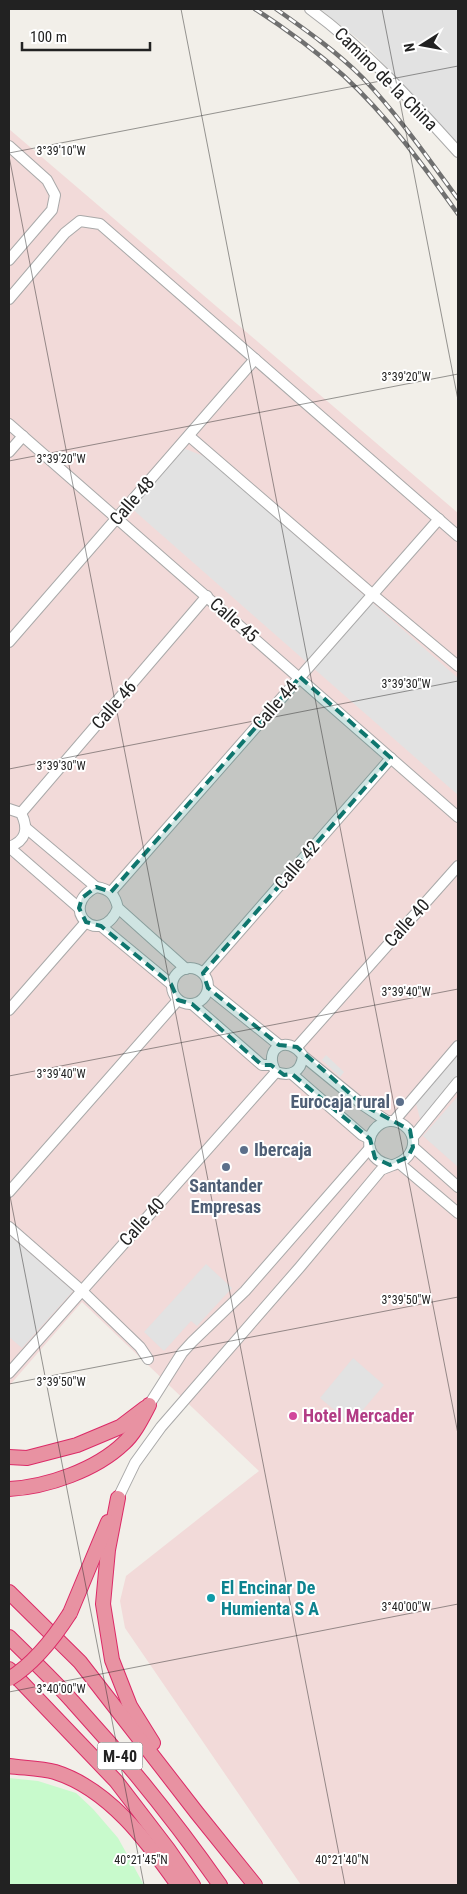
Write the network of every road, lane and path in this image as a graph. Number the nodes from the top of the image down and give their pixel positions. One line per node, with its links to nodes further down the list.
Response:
1 (310, 9): 3 (street, Camino de la China)
2 (9, 146): 4 (street)
3 (458, 152)
4 (9, 260)
5 (9, 299): 6 (street)
6 (255, 359): 9 (street, Calle 48); 12 (street)
7 (9, 424): 8 (street, Calle 45)
8 (23, 436): 10 (street); 11 (street, Calle 45)
9 (188, 436): 11 (street, Calle 48); 14 (street)
10 (9, 452)
11 (117, 518): 15 (street, Calle 45); 16 (street, Calle 48)
12 (438, 519): 13 (street); 14 (street, Calle 44)
13 (458, 536)
14 (372, 594): 17 (street); 18 (street, Calle 44)
15 (207, 596): 18 (street, Calle 45); 21 (street, Calle 46)
16 (9, 642)
17 (458, 666)
18 (300, 677): 19 (street, Calle 45); 27 (street, Calle 44)
19 (391, 758): 22 (street, Calle 45); 33 (street, Calle 42)
20 (9, 809): 21 (street)
21 (21, 814): 23 (street)
22 (458, 817)
23 (26, 828): 24 (street); 26 (street)
24 (9, 847): 28 (street)
25 (458, 866): 41 (street, Calle 40)
26 (96, 888): 27 (street); 28 (street)
27 (110, 892): 29 (street)
28 (79, 908): 30 (street)
29 (118, 908): 31 (street); 32 (street)
30 (86, 922): 31 (street); 38 (street)
31 (102, 926): 34 (street)
32 (186, 969): 33 (street); 34 (street)
33 (202, 973): 35 (street)
34 (171, 984): 36 (street)
35 (208, 988): 37 (street); 39 (street)
36 (178, 1000): 37 (street); 51 (street)
37 (192, 1004): 43 (street)
38 (9, 1010)
39 (279, 1045): 41 (street); 43 (street)
40 (458, 1046): 46 (street)
41 (297, 1047): 42 (street)
42 (303, 1056): 44 (street); 46 (street)
43 (274, 1069): 44 (street); 54 (street, Calle 40)
44 (292, 1074): 48 (street)
45 (458, 1082): 47 (street)
46 (390, 1121): 47 (street); 48 (street)
47 (413, 1142): 49 (street); 50 (street)
48 (370, 1144): 49 (street); 57 (street)
49 (395, 1164): 52 (street); 60 (street)
50 (458, 1186)
51 (9, 1192)
52 (458, 1213)
53 (9, 1227): 54 (street)
54 (81, 1290): 55 (street); 56 (street, Calle 40)
55 (148, 1359)
56 (9, 1373)
57 (149, 1405): 58 (highway); 59 (highway)
58 (9, 1457)
59 (9, 1490)
60 (118, 1498): 64 (highway, bridge); 66 (highway)
61 (9, 1592): 66 (highway)
62 (9, 1637): 69 (highway, M-40)
63 (9, 1669): 68 (highway, M-40)
64 (9, 1679)
65 (9, 1766): 67 (highway)
66 (197, 1813): 70 (highway)
67 (178, 1885)
68 (193, 1885)
69 (220, 1885)
70 (255, 1885)

